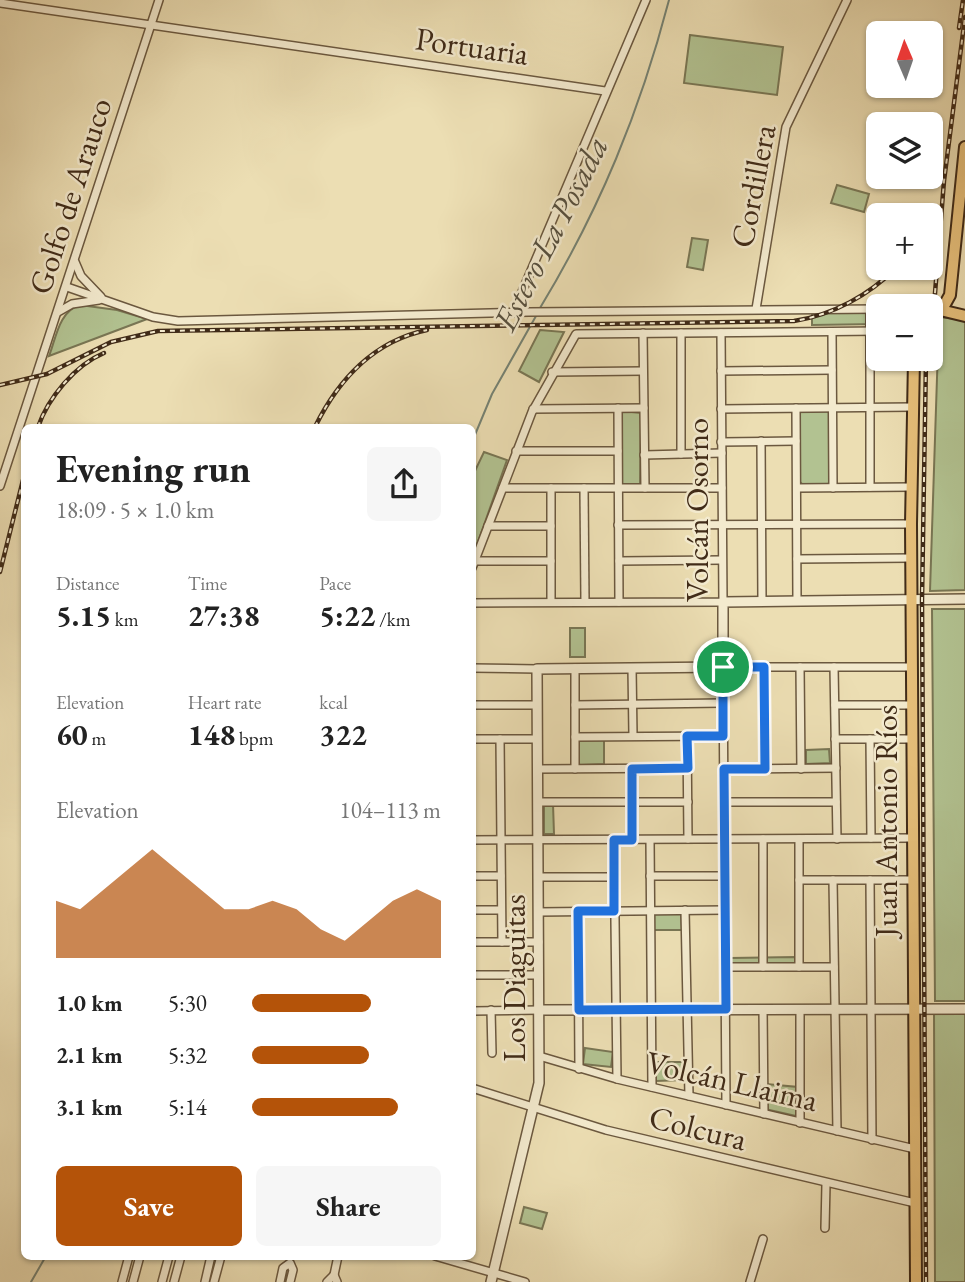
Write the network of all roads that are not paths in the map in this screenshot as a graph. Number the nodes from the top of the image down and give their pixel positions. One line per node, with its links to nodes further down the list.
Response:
1 (159, 0): 5 (street, Golfo de Arauco)
2 (646, 0): 6 (street)
3 (847, 0): 12 (street, Cordillera)
4 (0, 3): 5 (street, Portuaria)
5 (151, 24): 6 (street, Portuaria); 8 (street, Golfo de Arauco)
6 (605, 91): 16 (street)
7 (965, 147): 11 (main road)
8 (75, 260): 9 (street, Golfo de Arauco); 10 (street)
9 (67, 287): 10 (street); 15 (street, Golfo de Arauco)
10 (104, 300): 15 (street); 16 (street)
11 (943, 305)
12 (756, 309): 13 (street); 16 (street)
13 (866, 309)
14 (943, 311): 17 (main road)
15 (58, 313): 45 (street, Golfo de Arauco)
16 (513, 313)
17 (963, 314)
18 (866, 331): 19 (street)
19 (832, 332): 22 (street); 23 (street)
20 (643, 333): 21 (street); 24 (street); 28 (street)
21 (681, 333): 22 (street); 43 (street)
22 (721, 333): 25 (street, Volcán Osorno)
23 (832, 370): 25 (street); 29 (street)
24 (643, 371): 28 (street); 33 (street)
25 (721, 371): 36 (street, Volcán Osorno)
26 (872, 371): 30 (street)
27 (914, 371): 31 (main road, Juan Antonio Ríos)
28 (552, 372): 35 (street)
29 (832, 407): 30 (street); 34 (street); 55 (street)
30 (870, 407): 31 (street); 46 (street)
31 (913, 407): 47 (main road, Juan Antonio Ríos)
32 (618, 408): 33 (street); 35 (street); 40 (street)
33 (644, 408): 44 (street)
34 (796, 408): 36 (street); 38 (street)
35 (533, 409): 41 (street)
36 (721, 409): 39 (street, Volcán Osorno)
37 (761, 441): 38 (street); 39 (street); 56 (street)
38 (796, 441): 54 (street)
39 (721, 442): 42 (street, Volcán Osorno)
40 (618, 451): 41 (street); 51 (street)
41 (516, 452): 48 (street)
42 (722, 453): 43 (street); 53 (street, Volcán Osorno)
43 (681, 454): 44 (street)
44 (644, 455): 52 (street)
45 (0, 486)
46 (870, 487): 47 (street); 55 (street)
47 (911, 487): 58 (main road, Juan Antonio Ríos)
48 (503, 488): 49 (street); 61 (street)
49 (551, 488): 50 (street); 62 (street)
50 (584, 488): 51 (street); 76 (street)
51 (618, 488): 52 (street); 59 (street)
52 (645, 488): 53 (street)
53 (722, 488): 60 (street, Volcán Osorno)
54 (797, 488): 55 (street); 57 (street)
55 (832, 488)
56 (762, 524): 57 (street); 60 (street); 73 (street)
57 (797, 524): 58 (street); 66 (street)
58 (911, 524): 63 (main road, Juan Antonio Ríos)
59 (618, 525): 60 (street); 68 (street)
60 (722, 525): 65 (street, Volcán Osorno)
61 (488, 526): 62 (street); 64 (street)
62 (551, 526): 67 (street)
63 (911, 558): 66 (street); 71 (main road, Juan Antonio Ríos)
64 (476, 559)
65 (722, 559): 68 (street); 72 (street, Volcán Osorno)
66 (797, 559): 74 (street)
67 (551, 561): 69 (street); 75 (street)
68 (618, 561): 77 (street)
69 (476, 564)
70 (965, 599): 71 (street)
71 (911, 600): 74 (street); 83 (main road, Juan Antonio Ríos)
72 (723, 601): 73 (street); 77 (street); 79 (street, Volcán Osorno)
73 (762, 601): 74 (street)
74 (797, 601)
75 (551, 602): 76 (street); 78 (street)
76 (585, 602): 77 (street)
77 (619, 602)
78 (476, 603)
79 (723, 667): 80 (street); 87 (street); 89 (street, Volcán Osorno)
80 (764, 667): 81 (street); 111 (street)
81 (800, 667): 82 (street); 112 (street)
82 (834, 667): 83 (street); 93 (street)
83 (912, 667): 94 (main road, Juan Antonio Ríos)
84 (476, 668): 85 (street)
85 (537, 668): 86 (street); 91 (street, Los Diaguitas)
86 (575, 668): 87 (street); 92 (street)
87 (632, 668): 88 (street)
88 (633, 704): 89 (street); 92 (street); 95 (street)
89 (723, 704): 97 (street, Volcán Osorno)
90 (476, 705): 91 (street)
91 (537, 705): 101 (street, Los Diaguitas)
92 (575, 705): 98 (street)
93 (835, 705): 94 (street); 102 (street)
94 (912, 705): 104 (main road, Juan Antonio Ríos)
95 (633, 736): 96 (street); 98 (street)
96 (687, 736): 97 (street); 105 (street)
97 (723, 736): 110 (street, Volcán Osorno)
98 (575, 737): 108 (street)
99 (476, 739): 100 (street)
100 (500, 739): 101 (street); 125 (street)
101 (537, 739): 107 (street, Los Diaguitas)
102 (835, 739): 103 (street); 106 (street)
103 (870, 739): 104 (street); 118 (street)
104 (912, 739): 119 (main road, Juan Antonio Ríos)
105 (688, 768): 109 (street); 115 (street)
106 (835, 768): 112 (street); 117 (street)
107 (537, 769): 108 (street); 113 (street, Los Diaguitas)
108 (575, 769): 109 (street)
109 (632, 769): 114 (street)
110 (724, 769): 111 (street); 116 (street, Volcán Osorno)
111 (765, 769): 112 (street)
112 (801, 769)
113 (538, 802): 114 (street); 126 (street, Los Diaguitas)
114 (632, 802): 115 (street); 128 (street)
115 (688, 802): 120 (street)
116 (724, 802): 117 (street); 121 (street, Volcán Osorno)
117 (836, 802): 124 (street)
118 (871, 838): 119 (street); 124 (street)
119 (912, 838): 140 (main road, Juan Antonio Ríos)
120 (688, 839): 121 (street); 129 (street)
121 (724, 839): 122 (street); 134 (street, Volcán Osorno)
122 (763, 839): 123 (street); 153 (street)
123 (799, 839): 124 (street); 137 (street)
124 (836, 839)
125 (501, 840): 126 (street); 130 (street); 132 (street)
126 (538, 840): 127 (street); 135 (street, Los Diaguitas)
127 (614, 840): 128 (street); 136 (street)
128 (632, 840): 129 (street)
129 (650, 840): 133 (street)
130 (476, 841)
131 (476, 876): 132 (street)
132 (501, 876): 142 (street)
133 (650, 876): 134 (street); 147 (street)
134 (724, 876): 144 (street, Volcán Osorno)
135 (538, 877): 136 (street); 148 (street, Los Diaguitas)
136 (614, 877): 146 (street)
137 (799, 880): 138 (street); 154 (street)
138 (833, 880): 139 (street); 155 (street)
139 (870, 880): 140 (street); 159 (street)
140 (913, 880): 160 (main road, Juan Antonio Ríos)
141 (476, 910): 142 (street)
142 (501, 910): 150 (street)
143 (685, 910): 144 (street); 147 (street); 162 (street)
144 (725, 910): 152 (street, Volcán Osorno)
145 (578, 911): 146 (street); 148 (street); 169 (street)
146 (614, 911): 147 (street); 170 (street)
147 (651, 911): 161 (street)
148 (538, 912): 151 (street, Los Diaguitas)
149 (476, 942): 150 (street)
150 (502, 942): 151 (street)
151 (538, 942): 157 (street, Los Diaguitas)
152 (725, 967): 153 (street); 163 (street, Volcán Osorno)
153 (763, 967): 154 (street)
154 (799, 967): 155 (street)
155 (834, 967): 158 (street)
156 (476, 975): 157 (street)
157 (539, 975): 168 (street, Los Diaguitas)
158 (835, 1008): 159 (street); 165 (street); 183 (street)
159 (871, 1008): 160 (street); 184 (street)
160 (914, 1008): 166 (street); 185 (main road, Juan Antonio Ríos)
161 (652, 1009): 162 (street); 170 (street); 176 (street)
162 (687, 1009): 163 (street); 178 (street)
163 (726, 1009): 164 (street); 179 (street, Volcán Osorno)
164 (763, 1009): 165 (street); 181 (street)
165 (800, 1009): 182 (street)
166 (965, 1009)
167 (491, 1010): 168 (street); 171 (street); 172 (street)
168 (539, 1010): 169 (street); 173 (street, Los Diaguitas)
169 (579, 1010): 170 (street); 174 (street)
170 (616, 1010): 175 (street)
171 (476, 1011)
172 (492, 1053)
173 (540, 1056): 174 (street, Volcán Llaima); 180 (street, Los Diaguitas)
174 (579, 1069): 175 (street, Volcán Llaima)
175 (617, 1079): 176 (street, Volcán Llaima)
176 (652, 1087): 178 (street, Volcán Llaima)
177 (476, 1089): 180 (street, Colcura)
178 (689, 1096): 179 (street, Volcán Llaima)
179 (726, 1105): 181 (street, Volcán Llaima)
180 (534, 1108): 186 (street, Colcura); 200 (street, Los Diaguitas)
181 (765, 1114): 182 (street, Volcán Llaima)
182 (800, 1123): 183 (street, Volcán Llaima)
183 (837, 1131): 184 (street, Volcán Llaima)
184 (872, 1140): 185 (street, Volcán Llaima)
185 (915, 1149): 187 (main road, Juan Antonio Ríos)
186 (826, 1184): 187 (street, Colcura); 188 (street)
187 (915, 1203): 212 (main road, Juan Antonio Ríos)
188 (825, 1228)
189 (762, 1239): 211 (street)
190 (128, 1260): 201 (street)
191 (139, 1260): 202 (street)
192 (168, 1260): 203 (street)
193 (180, 1260): 204 (street)
194 (210, 1260): 205 (street)
195 (220, 1260): 206 (street)
196 (291, 1260): 207 (street); 208 (street)
197 (337, 1260): 199 (street)
198 (445, 1260): 200 (street)
199 (335, 1278): 209 (street)
200 (492, 1278): 210 (street)
201 (122, 1282)
202 (133, 1282)
203 (162, 1282)
204 (174, 1282)
205 (205, 1282)
206 (215, 1282)
207 (280, 1282)
208 (290, 1282)
209 (327, 1282)
210 (524, 1282)
211 (750, 1282)
212 (916, 1282)

